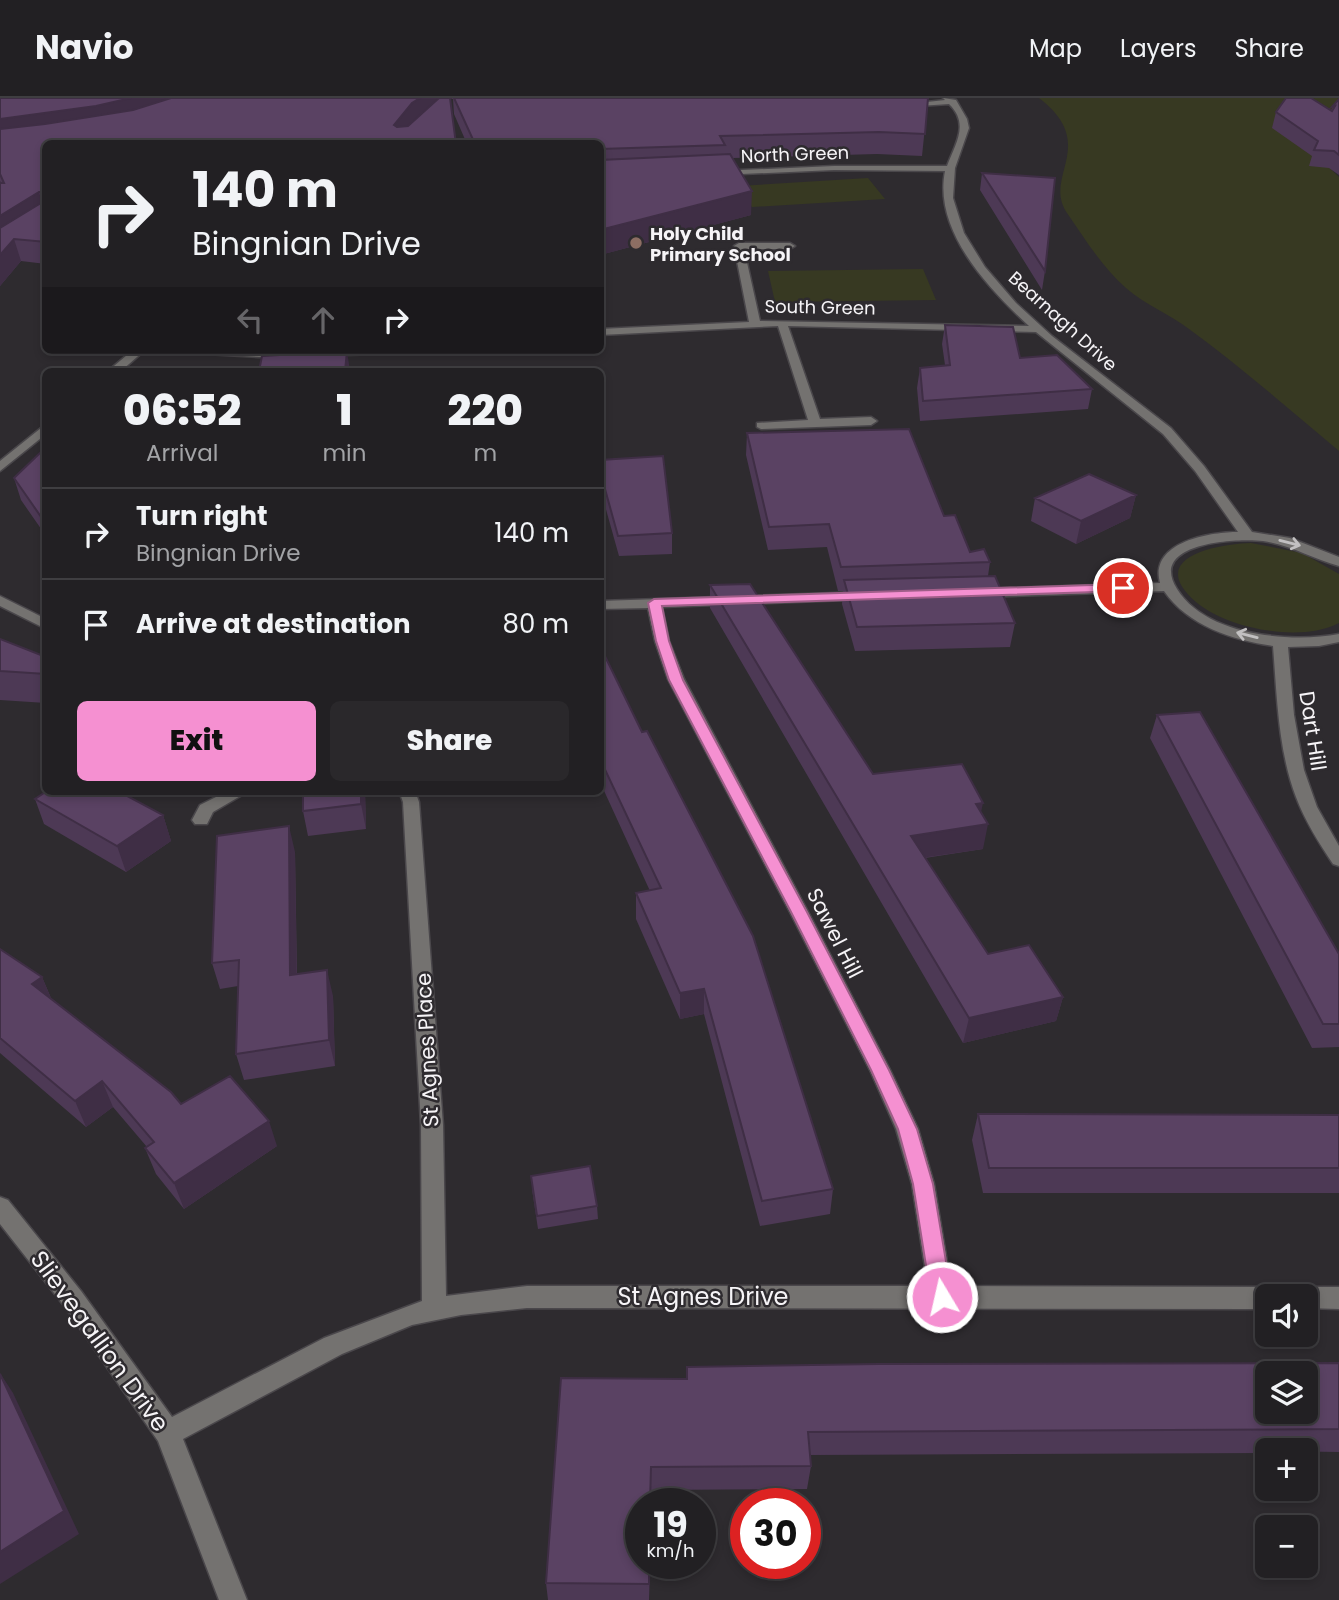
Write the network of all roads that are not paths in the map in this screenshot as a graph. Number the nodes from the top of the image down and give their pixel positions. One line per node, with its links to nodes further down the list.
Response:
1 (950, 100): 2 (street); 3 (street, Bearnagh Drive)
2 (898, 105)
3 (950, 169): 4 (street, North Green); 8 (street, Bearnagh Drive)
4 (713, 173)
5 (790, 246): 7 (street)
6 (782, 323): 7 (street, South Green); 8 (street, South Green); 15 (street)
7 (755, 324): 9 (street, South Green)
8 (1039, 329): 19 (street, Bearnagh Drive)
9 (604, 331)
10 (135, 354): 13 (street)
11 (259, 354): 12 (street)
12 (407, 354)
13 (118, 368)
14 (871, 421): 15 (street)
15 (815, 423): 16 (street)
16 (761, 425)
17 (42, 430): 18 (street)
18 (0, 467)
19 (1248, 536): 20 (street, one-way to 20); 21 (street)
20 (1339, 562)
21 (1168, 587): 22 (street); 29 (street, one-way to 21)
22 (965, 593)
23 (886, 595): 25 (street)
24 (0, 600): 27 (street)
25 (654, 603): 26 (street); 35 (street, Sawel Hill)
26 (604, 605)
27 (42, 623)
28 (1339, 638): 29 (street)
29 (1280, 642): 33 (street, Dart Hill)
30 (233, 795): 32 (street)
31 (408, 795): 39 (street, St Agnes Place)
32 (201, 820)
33 (1339, 860)
34 (0, 1207): 40 (street, Slievegallion Drive)
35 (942, 1297): 36 (street, St Agnes Drive); 39 (street, St Agnes Drive)
36 (1255, 1298)
37 (1318, 1298): 38 (street)
38 (1339, 1298)
39 (434, 1310): 40 (street, St Agnes Drive)
40 (168, 1433): 41 (street, Slievegallion Drive)
41 (233, 1600)

